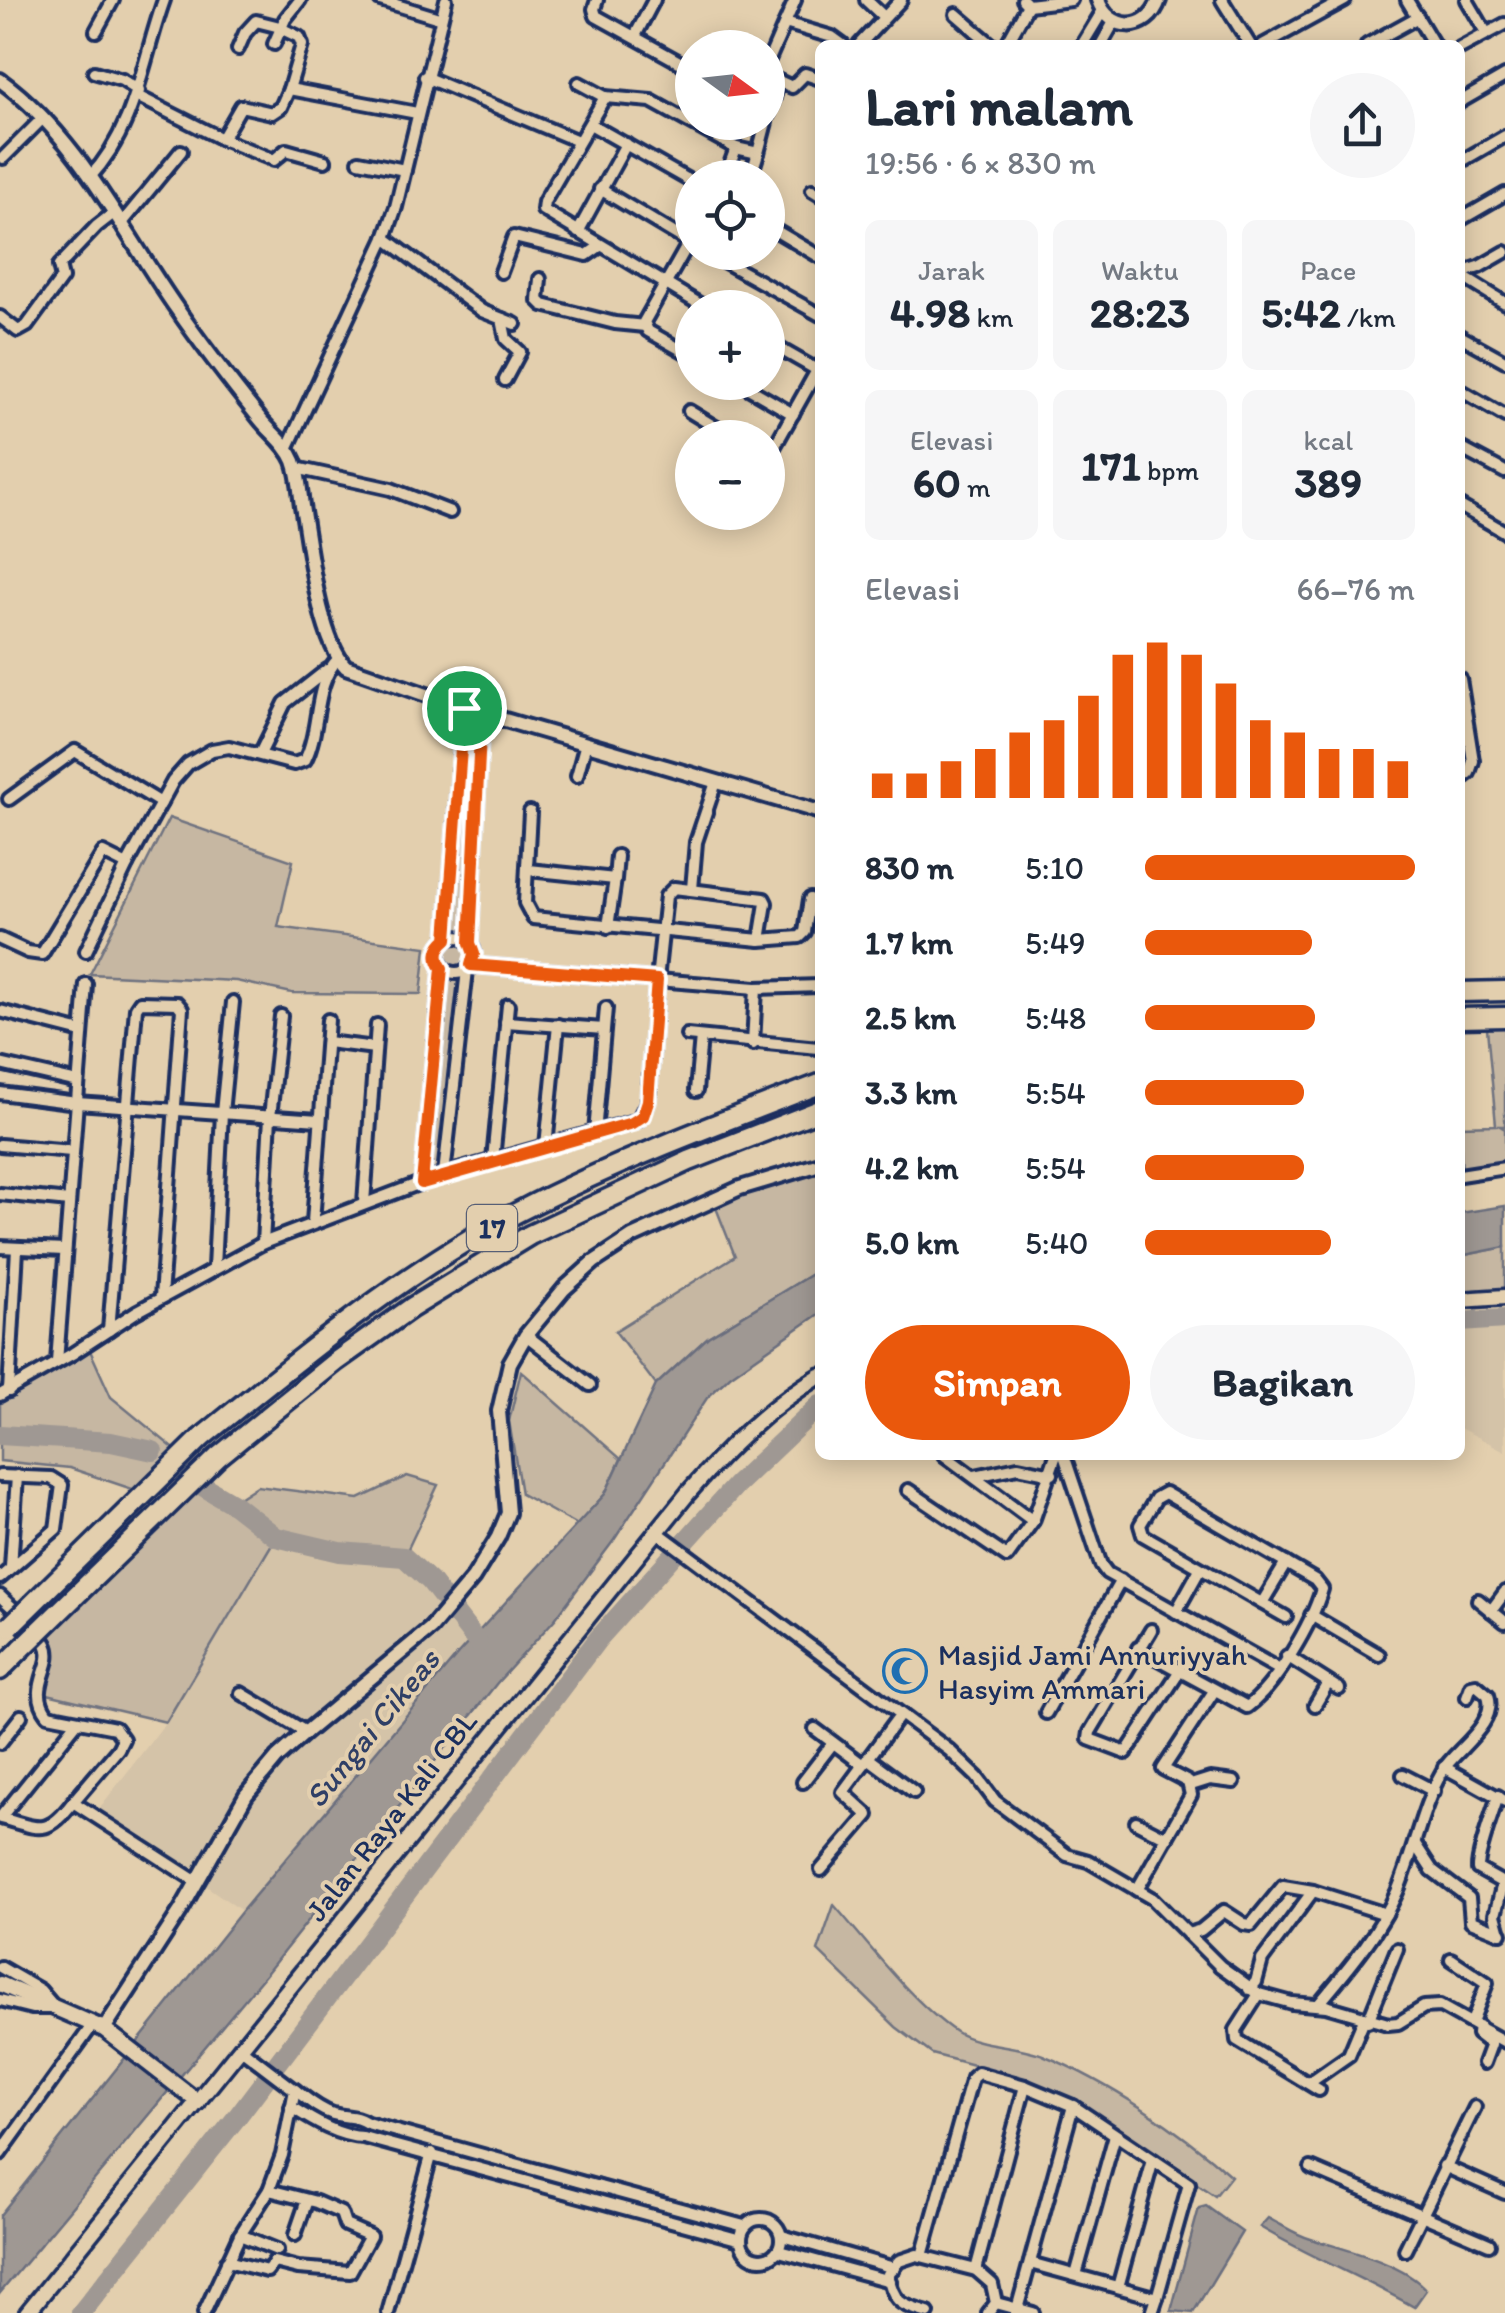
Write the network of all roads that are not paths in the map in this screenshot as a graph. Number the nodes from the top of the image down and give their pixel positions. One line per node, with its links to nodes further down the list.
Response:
1 (113, 0): 28 (street)
2 (164, 0): 53 (street)
3 (300, 0): 26 (street)
4 (380, 0): 22 (street)
5 (446, 0): 22 (street)
6 (597, 0): 30 (street)
7 (654, 0): 30 (street)
8 (795, 0): 24 (street)
9 (866, 0): 20 (street)
10 (900, 0): 20 (street)
11 (1071, 0): 16 (street)
12 (1160, 0): 23 (street)
13 (1345, 0): 38 (street)
14 (1407, 0): 21 (street)
15 (1467, 0): 29 (street)
16 (1025, 2): 34 (street)
17 (1228, 2): 37 (street)
18 (1100, 6): 23 (street); 35 (street)
19 (956, 14): 33 (street)
20 (883, 16): 32 (street)
21 (1418, 17): 39 (street); 40 (street)
22 (439, 18): 46 (street)
23 (1114, 22): 36 (street)
24 (784, 23): 27 (street); 31 (street)
25 (1505, 24): 29 (street)
26 (280, 29): 41 (street); 43 (street); 52 (street)
27 (781, 30)
28 (96, 31)
29 (1487, 34): 42 (street)
30 (635, 36): 44 (street)
31 (836, 40)
32 (863, 40)
33 (986, 40)
34 (1008, 40)
35 (1084, 40)
36 (1104, 40)
37 (1247, 40)
38 (1271, 40)
39 (1375, 40)
40 (1431, 40)
41 (274, 44)
42 (1465, 45)
43 (238, 49)
44 (675, 59)
45 (94, 72): 53 (street)
46 (425, 76): 56 (street); 64 (street)
47 (1505, 76): 54 (street)
48 (815, 77): 51 (street)
49 (0, 80): 58 (street)
50 (578, 83): 55 (street)
51 (785, 84)
52 (289, 89): 56 (street); 61 (street)
53 (138, 93): 61 (street); 77 (street)
54 (1465, 96)
55 (605, 97): 57 (street); 59 (street)
56 (417, 113): 75 (street)
57 (675, 113)
58 (43, 118): 69 (street); 77 (street)
59 (590, 124): 64 (street); 65 (street)
60 (1505, 136): 70 (street)
61 (222, 139): 73 (street)
62 (724, 140): 66 (street)
63 (762, 140): 68 (street)
64 (578, 141): 82 (street)
65 (626, 144): 76 (street); 78 (street)
66 (736, 148): 68 (street); 71 (street)
67 (181, 151): 81 (street)
68 (758, 153): 72 (street)
69 (3, 158)
70 (1465, 159)
71 (731, 160)
72 (756, 160)
73 (325, 161)
74 (360, 161): 75 (street)
75 (404, 170): 85 (street)
76 (675, 172)
77 (90, 176): 81 (street)
78 (600, 189): 82 (street); 83 (street)
79 (1505, 194): 80 (street)
80 (1465, 217)
81 (118, 218): 99 (street); 117 (street)
82 (578, 232): 86 (street)
83 (675, 232)
84 (785, 236): 88 (street)
85 (385, 238): 100 (street); 117 (street)
86 (600, 246): 91 (street); 95 (street)
87 (1505, 252): 92 (street)
88 (815, 253)
89 (675, 267): 95 (street)
90 (739, 270): 98 (street)
91 (501, 272)
92 (1465, 272)
93 (1465, 277): 97 (street)
94 (540, 279): 102 (street)
95 (665, 284): 96 (street); 102 (street)
96 (675, 290)
97 (1505, 303)
98 (815, 312)
99 (0, 317)
100 (502, 319): 101 (street); 109 (street)
101 (515, 324)
102 (644, 326): 104 (street)
103 (1465, 339): 106 (street)
104 (675, 345)
105 (785, 351): 107 (street)
106 (1505, 360)
107 (815, 366)
108 (815, 374): 113 (street)
109 (505, 380)
110 (1465, 393): 114 (street)
111 (769, 400): 113 (street)
112 (689, 412): 115 (street)
113 (793, 414): 116 (street)
114 (1505, 416)
115 (703, 420)
116 (785, 428)
117 (288, 449): 119 (street)
118 (1465, 451): 120 (street)
119 (296, 468): 122 (street); 124 (street)
120 (1505, 472)
121 (1465, 509): 123 (street)
122 (450, 512)
123 (1505, 532)
124 (338, 658): 125 (street); 126 (street)
125 (327, 670): 130 (street); 130 (street)
126 (464, 708): 127 (street); 147 (street)
127 (481, 713): 128 (street); 149 (street)
128 (586, 743): 132 (street); 133 (street)
129 (1465, 744): 131 (street)
130 (260, 754): 135 (street)
131 (1465, 775)
132 (576, 776)
133 (716, 782): 136 (street); 142 (street)
134 (9, 799): 135 (street)
135 (160, 803): 139 (street)
136 (815, 811)
137 (530, 812): 140 (street)
138 (617, 856): 141 (street)
139 (127, 865): 146 (street); 150 (street)
140 (528, 870): 141 (street); 144 (street)
141 (615, 879): 144 (street)
142 (692, 889): 145 (street); 148 (street)
143 (810, 900): 148 (street)
144 (608, 927): 145 (street)
145 (660, 932): 148 (street); 153 (street)
146 (0, 938)
147 (447, 939): 149 (street); 151 (street)
148 (760, 940)
149 (470, 943): 152 (street)
150 (86, 952)
151 (442, 968): 152 (street); 199 (street)
152 (469, 968): 153 (street); 197 (street)
153 (657, 980): 156 (street); 190 (street)
154 (86, 984): 171 (street)
155 (815, 986): 156 (street)
156 (756, 988): 175 (street)
157 (1505, 991): 158 (highway)
158 (1465, 992)
159 (232, 1002): 187 (street)
160 (508, 1005): 167 (street)
161 (606, 1008): 170 (street)
162 (0, 1011): 171 (street)
163 (281, 1016): 188 (street)
164 (1505, 1017): 165 (highway)
165 (1465, 1018)
166 (328, 1020): 174 (street)
167 (506, 1022): 169 (street); 194 (street)
168 (377, 1025): 176 (street)
169 (558, 1025): 170 (street); 192 (street)
170 (604, 1029): 190 (street)
171 (82, 1032): 179 (street)
172 (688, 1036): 173 (street)
173 (701, 1037): 175 (street); 181 (street)
174 (327, 1042): 176 (street); 189 (street)
175 (753, 1044): 177 (street)
176 (374, 1048): 202 (street)
177 (815, 1048)
178 (0, 1064): 179 (street)
179 (78, 1082): 183 (street)
180 (815, 1086): 243 (highway, 17, bridge)
181 (696, 1091)
182 (0, 1093): 183 (street)
183 (77, 1102): 184 (street); 193 (street)
184 (127, 1106): 185 (street); 185 (street); 212 (street)
185 (173, 1108): 187 (street); 210 (street)
186 (815, 1112): 247 (highway, 17, bridge)
187 (222, 1113): 188 (street); 208 (street)
188 (270, 1116): 189 (street); 204 (street)
189 (319, 1120): 203 (street)
190 (594, 1133): 192 (street)
191 (0, 1145): 193 (street)
192 (546, 1146): 194 (street)
193 (72, 1151): 201 (street)
194 (493, 1160): 197 (street)
195 (815, 1166): 213 (street)
196 (1505, 1168): 198 (street)
197 (444, 1174): 199 (street)
198 (1465, 1174)
199 (422, 1183): 202 (street)
200 (0, 1194): 201 (street)
201 (68, 1201): 207 (street)
202 (364, 1203): 203 (street)
203 (313, 1222): 204 (street)
204 (263, 1243): 208 (street)
205 (0, 1247): 206 (street)
206 (16, 1249): 207 (street); 217 (street)
207 (64, 1250): 214 (street)
208 (214, 1267): 210 (street)
209 (1505, 1297): 211 (main road)
210 (160, 1298): 212 (street)
211 (1465, 1300)
212 (109, 1330): 214 (street)
213 (526, 1335): 216 (street); 259 (street)
214 (57, 1362): 217 (street)
215 (815, 1379): 227 (main road, Jalan Raya Kali CBL)
216 (590, 1385)
217 (4, 1393)
218 (951, 1460): 224 (street)
219 (1058, 1460): 221 (street)
220 (1062, 1460): 232 (street)
221 (1052, 1474): 224 (street); 226 (street)
222 (0, 1476): 223 (street)
223 (17, 1476): 229 (street); 229 (street)
224 (975, 1476): 226 (street)
225 (908, 1490): 226 (street)
226 (1033, 1520)
227 (656, 1532): 255 (street); 294 (main road, Jalan Raya Kali CBL)
228 (1286, 1564): 230 (street); 236 (street); 239 (street)
229 (11, 1566): 231 (street)
230 (1200, 1569): 236 (street); 238 (street)
231 (0, 1578)
232 (1121, 1580): 238 (street); 254 (street)
233 (1505, 1592): 237 (street)
234 (0, 1596): 257 (street)
235 (1478, 1600): 237 (street)
236 (1262, 1603): 240 (street)
237 (1491, 1610): 241 (street)
238 (1176, 1612): 248 (street)
239 (1312, 1615): 245 (street); 246 (street)
240 (1286, 1617)
241 (1505, 1622)
242 (1151, 1630): 244 (street)
243 (5, 1631)
244 (1138, 1648): 249 (street); 249 (street)
245 (1379, 1655)
246 (1287, 1656): 248 (street); 253 (street)
247 (0, 1670)
248 (1280, 1670): 250 (street)
249 (1179, 1672): 250 (street)
250 (1214, 1691): 267 (street)
251 (242, 1693): 259 (street)
252 (1467, 1696): 263 (street)
253 (1314, 1704)
254 (1046, 1712)
255 (900, 1714): 262 (street); 277 (street)
256 (21, 1716): 261 (street)
257 (77, 1722): 271 (street); 271 (street)
258 (816, 1729): 260 (street)
259 (306, 1732): 276 (street)
260 (833, 1742): 262 (street); 265 (street)
261 (0, 1743)
262 (865, 1762): 269 (street); 275 (street)
263 (1444, 1767): 268 (street); 270 (street)
264 (1403, 1775): 268 (street)
265 (803, 1782)
266 (1234, 1782): 267 (street)
267 (1191, 1785): 273 (street)
268 (1434, 1791): 274 (street)
269 (914, 1792)
270 (1502, 1798): 281 (street)
271 (73, 1802): 276 (street)
272 (1136, 1822): 273 (street)
273 (1167, 1838): 277 (street)
274 (1415, 1844): 279 (street); 281 (street)
275 (821, 1870)
276 (196, 1882): 292 (street)
277 (1137, 1890): 280 (street)
278 (1313, 1892): 279 (street); 280 (street); 286 (street)
279 (1386, 1914): 288 (street)
280 (1188, 1934): 286 (street)
281 (1503, 1934)
282 (1398, 1949): 290 (street)
283 (1450, 1960): 291 (street)
284 (0, 1966): 289 (street)
285 (0, 1984): 289 (main road)
286 (1254, 1992): 288 (street); 290 (street)
287 (0, 2000): 289 (street)
288 (1318, 2005): 290 (street)
289 (55, 2008): 292 (main road)
290 (1366, 2020): 291 (street)
291 (1475, 2024): 293 (street); 295 (street)
292 (99, 2026): 298 (main road); 304 (street)
293 (1505, 2042)
294 (240, 2049): 297 (street); 298 (main road, Jalan Raya Kali CBL)
295 (1484, 2063)
296 (1025, 2086): 299 (street); 324 (street); 328 (street)
297 (295, 2090): 300 (street); 303 (street)
298 (198, 2102): 336 (main road, Jalan Raya Kali CBL)
299 (1073, 2106): 302 (street); 326 (street)
300 (291, 2107): 305 (street); 310 (street)
301 (1475, 2107): 307 (street)
302 (1116, 2135): 306 (street); 329 (street)
303 (434, 2142): 305 (street); 309 (street)
304 (0, 2154)
305 (431, 2155): 312 (street); 338 (street)
306 (1153, 2160): 331 (street); 332 (street)
307 (1444, 2166): 311 (street); 314 (street)
308 (1311, 2168): 314 (street)
309 (597, 2186): 312 (street); 315 (street)
310 (269, 2190): 313 (street); 316 (street)
311 (1505, 2193)
312 (592, 2199): 319 (street)
313 (307, 2200): 317 (street); 325 (street)
314 (1422, 2214): 320 (street); 322 (street)
315 (744, 2226): 318 (street); 319 (street)
316 (240, 2235): 321 (street); 325 (street)
317 (294, 2235)
318 (782, 2236): 323 (street); 327 (street)
319 (741, 2240): 323 (street)
320 (1489, 2244)
321 (277, 2250)
322 (1405, 2250)
323 (779, 2251): 330 (street)
324 (922, 2256): 327 (street); 328 (street)
325 (227, 2261): 337 (street)
326 (1030, 2262): 329 (street); 335 (street)
327 (894, 2268): 330 (street)
328 (976, 2270): 333 (street)
329 (1076, 2275): 331 (street)
330 (890, 2282): 334 (street)
331 (1118, 2287): 332 (street)
332 (1157, 2298): 342 (street)
333 (996, 2303): 335 (street); 340 (street)
334 (908, 2310): 339 (street)
335 (1016, 2311): 341 (street)
336 (28, 2313)
337 (204, 2313)
338 (388, 2313)
339 (928, 2313)
340 (988, 2313)
341 (1032, 2313)
342 (1152, 2313)

